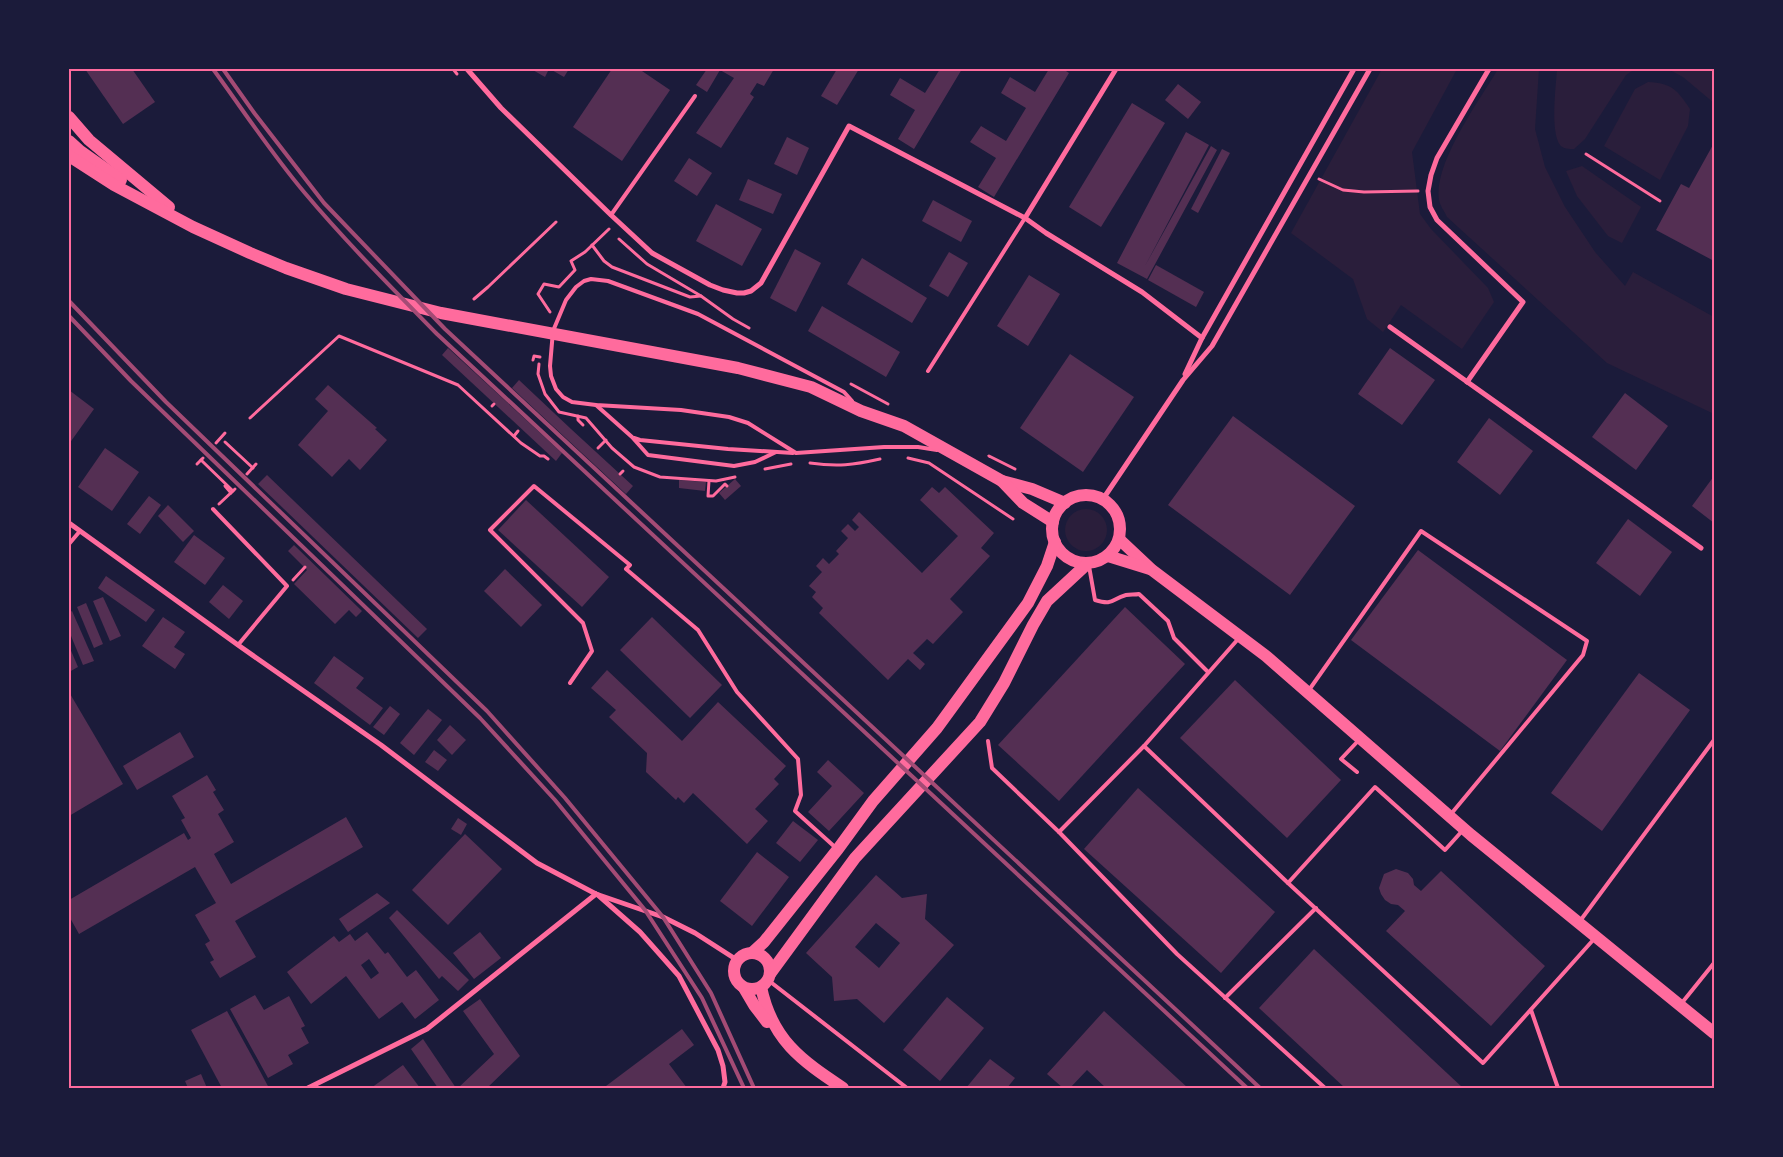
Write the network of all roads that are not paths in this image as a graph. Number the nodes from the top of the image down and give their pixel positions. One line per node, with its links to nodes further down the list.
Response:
1 (467, 69): 10 (street)
2 (1116, 69): 11 (street)
3 (1354, 69): 14 (street)
4 (1370, 69): 16 (street)
5 (1489, 69): 17 (street)
6 (695, 96): 10 (lane)
7 (69, 117): 12 (main road)
8 (69, 141): 9 (main road)
9 (75, 156): 12 (main road)
10 (611, 215): 11 (street)
11 (1025, 218): 14 (street); 15 (lane)
12 (193, 227): 19 (main road)
13 (1390, 327): 17 (street)
14 (1202, 338): 16 (street)
15 (928, 372)
16 (1183, 380): 25 (street)
17 (1468, 382): 34 (street)
18 (596, 406): 19 (lane); 20 (lane); 22 (lane)
19 (861, 411): 23 (main road)
20 (632, 437): 21 (lane); 21 (lane)
21 (776, 452): 22 (lane)
22 (796, 453): 23 (lane)
23 (956, 456): 24 (main road)
24 (1002, 481): 26 (main road); 28 (main road)
25 (1104, 499): 26 (main road); 31 (main road)
26 (1065, 503): 28 (main road)
27 (213, 509): 39 (lane)
28 (1053, 522): 32 (main road)
29 (69, 523): 30 (street)
30 (80, 531): 33 (lane); 39 (street)
31 (1119, 539): 35 (main road); 37 (main road)
32 (1055, 542): 36 (main road); 51 (main road)
33 (69, 544)
34 (1701, 548)
35 (1108, 556): 36 (main road); 37 (main road)
36 (1088, 563): 40 (lane); 60 (main road)
37 (1152, 570): 38 (main road)
38 (1240, 636): 40 (lane); 42 (main road)
39 (238, 645): 53 (street)
40 (1208, 672): 46 (lane)
41 (570, 683): 51 (lane)
42 (1308, 693): 43 (main road); 48 (lane)
43 (1360, 738): 47 (lane); 48 (main road)
44 (988, 740): 50 (lane)
45 (1714, 740): 55 (lane)
46 (1144, 746): 50 (lane); 52 (lane)
47 (1357, 772)
48 (1449, 816): 49 (main road)
49 (1464, 828): 52 (lane); 55 (main road)
50 (1059, 832): 62 (lane)
51 (838, 850): 57 (main road)
52 (1288, 882): 54 (lane)
53 (596, 894): 58 (street); 67 (street); 68 (street)
54 (1316, 908): 62 (lane); 64 (lane)
55 (1578, 923): 56 (main road)
56 (1595, 937): 63 (main road); 64 (lane)
57 (752, 953): 58 (main road); 60 (main road)
58 (737, 960): 61 (main road)
59 (1714, 963): 63 (lane)
60 (766, 980): 61 (main road); 66 (main road); 70 (lane)
61 (744, 988): 66 (main road)
62 (1225, 998): 71 (lane)
63 (1679, 1006): 65 (main road)
64 (1530, 1010): 72 (lane)
65 (1714, 1033)
66 (785, 1043): 69 (main road)
67 (308, 1088)
68 (723, 1088)
69 (843, 1088)
70 (907, 1088)
71 (1325, 1088)
72 (1558, 1088)

